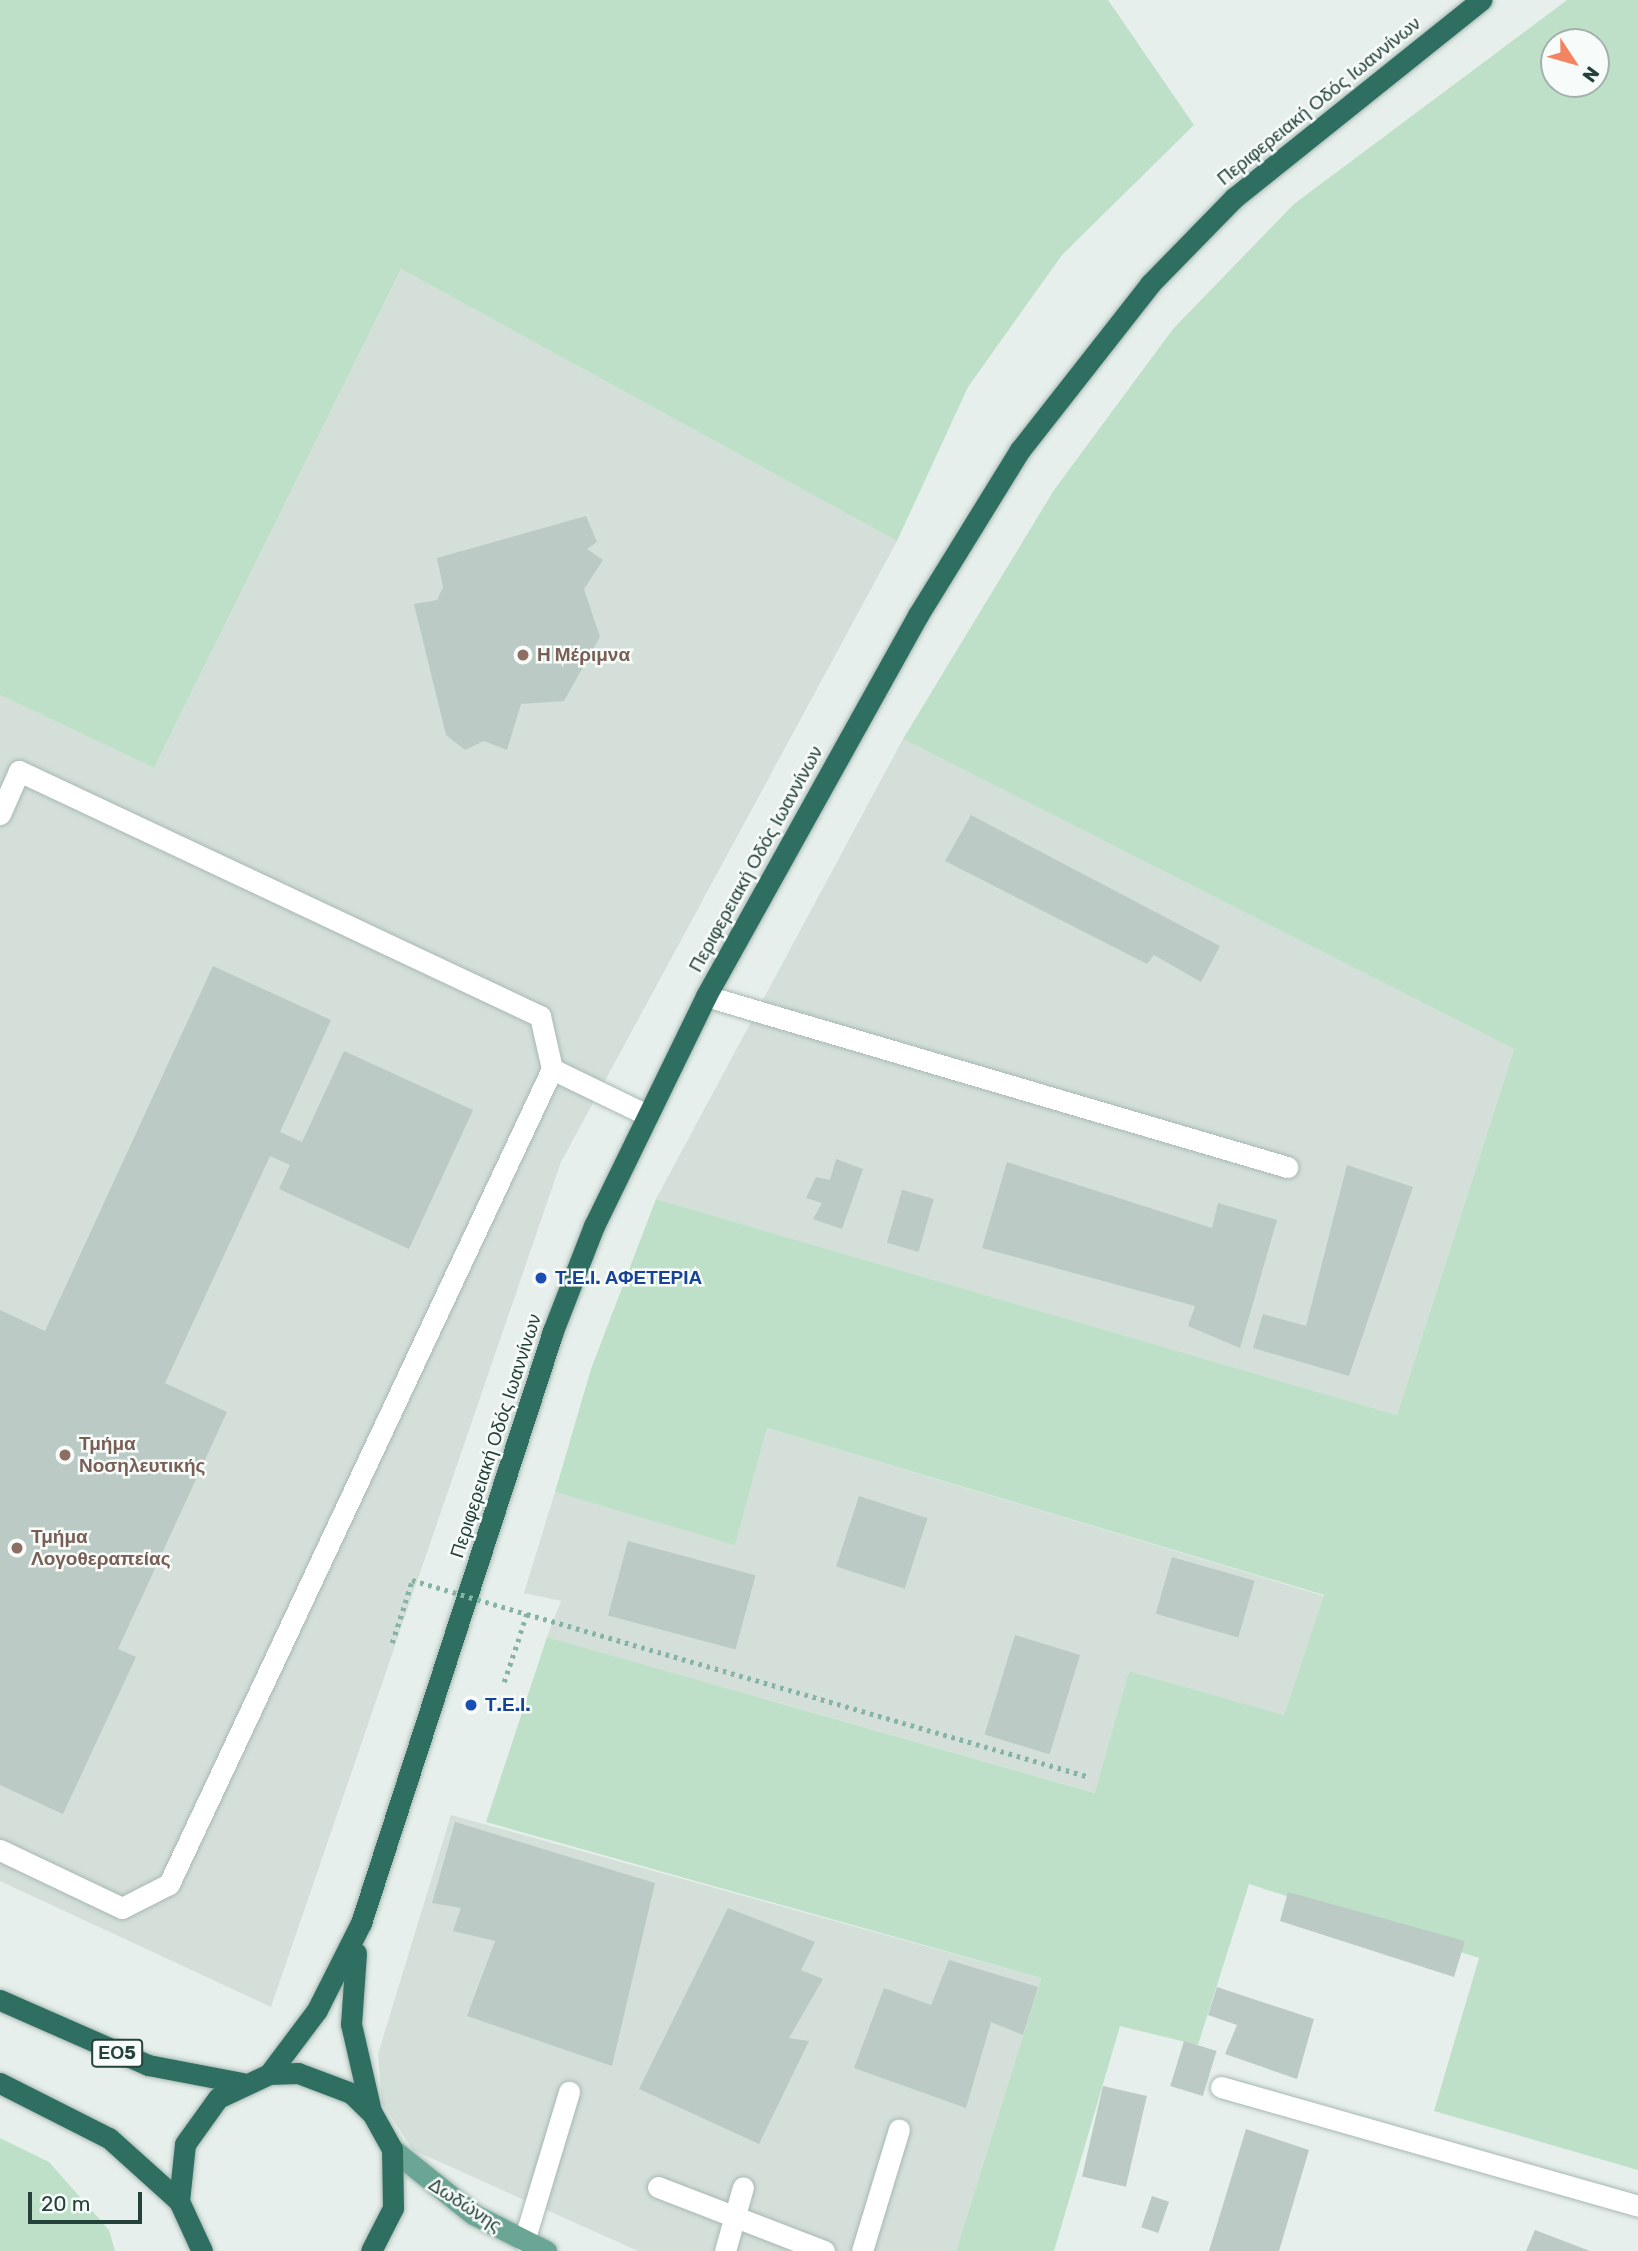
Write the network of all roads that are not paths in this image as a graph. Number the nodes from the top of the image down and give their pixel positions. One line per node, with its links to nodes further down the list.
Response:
1 (1481, 0): 3 (highway, Περιφερειακή Οδός Ιωαννίνων)
2 (0, 814): 4 (street)
3 (706, 996): 5 (highway, Περιφερειακή Οδός Ιωαννίνων); 6 (street)
4 (552, 1069): 5 (street); 7 (street)
5 (645, 1114): 8 (highway, Περιφερειακή Οδός Ιωαννίνων)
6 (1287, 1167)
7 (0, 1850)
8 (361, 1923): 10 (highway, Περιφερειακή Οδός Ιωαννίνων); 15 (highway, Περιφερειακή Οδός Ιωαννίνων)
9 (0, 2000): 12 (highway, ΕΟ5)
10 (269, 2074): 12 (highway, ΕΟ5); 15 (highway, ΕΟ5)
11 (0, 2083): 20 (highway)
12 (242, 2083): 20 (highway, ΕΟ5)
13 (1221, 2087): 21 (street)
14 (569, 2092): 24 (street)
15 (372, 2113): 17 (highway, ΕΟ5)
16 (898, 2129): 31 (street)
17 (391, 2149): 24 (main road, Δωδώνης / ΕΟ5); 27 (highway, ΕΟ5)
18 (658, 2187): 22 (street)
19 (743, 2188): 22 (street)
20 (179, 2200): 23 (highway, ΕΟ5)
21 (1638, 2206)
22 (735, 2216): 29 (street); 30 (street)
23 (188, 2229): 25 (main road); 26 (highway, ΕΟ5)
24 (524, 2241): 28 (main road, Δωδώνης / ΕΟ5)
25 (192, 2251)
26 (202, 2251)
27 (371, 2251)
28 (546, 2251)
29 (725, 2251)
30 (824, 2251)
31 (862, 2251)

